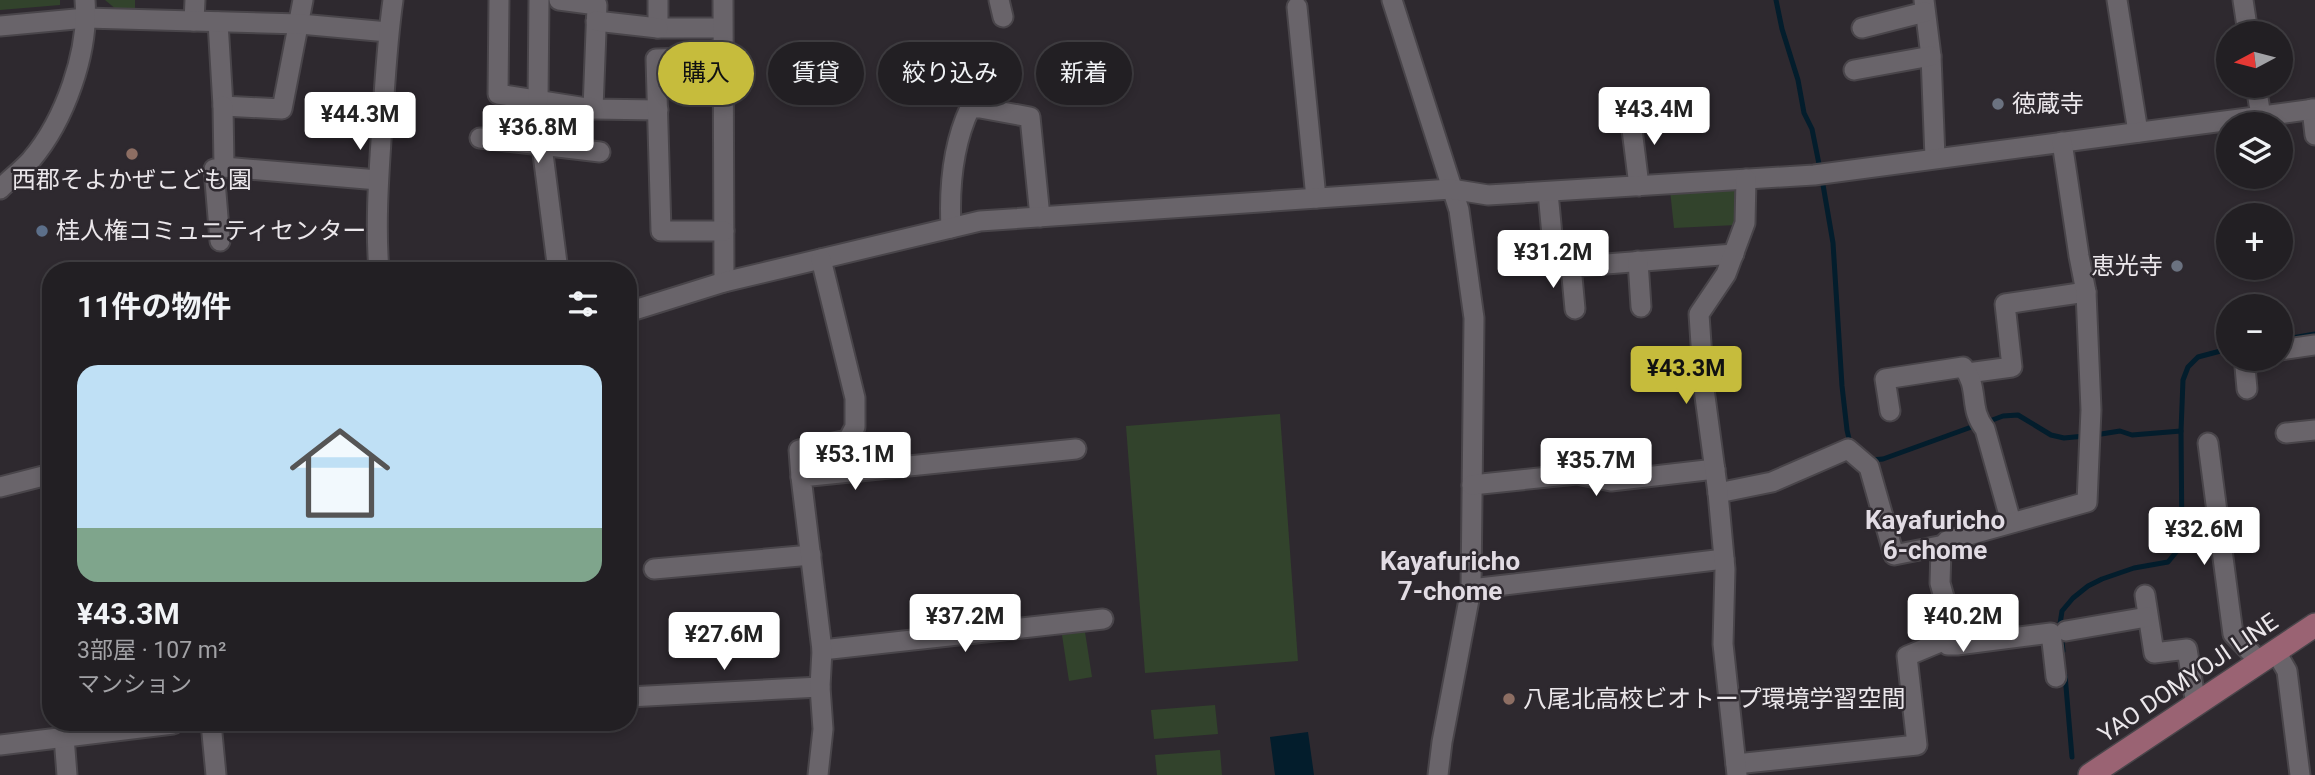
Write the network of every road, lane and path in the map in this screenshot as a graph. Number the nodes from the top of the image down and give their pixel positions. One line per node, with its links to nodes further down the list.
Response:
1 (195, 0): 15 (street)
2 (303, 0): 19 (street)
3 (393, 0): 24 (street)
4 (499, 0): 29 (street)
5 (539, 0): 29 (street)
6 (559, 0): 16 (street)
7 (658, 0): 21 (street)
8 (723, 0): 22 (street)
9 (1392, 0): 50 (street)
10 (2117, 0): 38 (street)
11 (2243, 0): 17 (street)
12 (1925, 6): 23 (street); 26 (street)
13 (1297, 8): 52 (street)
14 (86, 9): 15 (street); 20 (street); 49 (street)
15 (194, 21): 18 (street)
16 (596, 21): 21 (street); 32 (street)
17 (2246, 21)
18 (218, 22): 19 (street); 31 (street)
19 (300, 24): 24 (street); 31 (street)
20 (0, 26)
21 (658, 28): 22 (street)
22 (721, 28): 25 (street)
23 (1862, 28)
24 (388, 32): 47 (street)
25 (721, 42)
26 (1931, 56): 28 (street); 44 (street)
27 (658, 59): 34 (street)
28 (1854, 70)
29 (538, 100): 32 (street)
30 (723, 105): 55 (street)
31 (223, 106): 45 (street)
32 (593, 109): 34 (street)
33 (2313, 109): 35 (street); 39 (street)
34 (657, 110): 55 (street)
35 (2291, 112)
36 (1630, 113): 48 (street)
37 (2216, 122): 38 (street)
38 (2138, 132): 41 (street)
39 (2315, 135)
40 (480, 138): 42 (street)
41 (2062, 142): 44 (street); 64 (street)
42 (542, 146): 43 (street); 61 (street)
43 (600, 152)
44 (1935, 158): 46 (street)
45 (224, 167): 47 (street); 56 (street)
46 (1746, 179): 48 (street); 57 (street)
47 (378, 180): 60 (street)
48 (1639, 186): 51 (street)
49 (0, 189)
50 (1451, 189): 51 (street); 52 (street); 81 (street)
51 (1548, 192): 62 (street)
52 (1316, 198): 53 (street)
53 (1040, 217): 54 (street); 54 (street)
54 (951, 228): 58 (street)
55 (724, 231): 63 (street)
56 (220, 241)
57 (1734, 254): 59 (street); 78 (street)
58 (821, 259): 63 (street); 80 (street)
59 (1638, 261): 62 (street); 65 (street)
60 (378, 262)
61 (557, 262)
62 (1571, 267): 67 (street)
63 (724, 282): 66 (street)
64 (2086, 292): 71 (street); 84 (street)
65 (1641, 307)
66 (637, 309)
67 (1575, 309)
68 (2315, 345): 69 (street)
69 (2293, 348)
70 (2245, 371): 72 (street)
71 (1968, 373): 73 (street); 84 (street)
72 (2247, 389)
73 (1890, 411)
74 (2315, 430): 75 (street)
75 (2286, 433)
76 (2208, 443): 97 (street)
77 (1076, 449): 80 (street)
78 (1715, 468): 81 (street); 83 (street)
79 (42, 476): 82 (street)
80 (801, 477): 86 (street)
81 (1472, 485): 89 (street)
82 (0, 487)
83 (1718, 493): 85 (street); 87 (street)
84 (2011, 522): 85 (street)
85 (1944, 545): 95 (street)
86 (811, 555): 88 (street); 96 (street)
87 (1724, 559): 89 (street); 106 (street)
88 (654, 569)
89 (1471, 589): 110 (street)
90 (2145, 596): 91 (street)
91 (2147, 617): 94 (street); 101 (street)
92 (1103, 619): 96 (street)
93 (2315, 625): 97 (main road, YAO DOMYOJI LINE)
94 (2066, 631)
95 (1944, 640): 98 (street); 106 (street)
96 (822, 650): 99 (street)
97 (2268, 657): 101 (main road, YAO DOMYOJI LINE); 112 (street)
98 (2056, 677)
99 (820, 687): 100 (street); 109 (street)
100 (637, 694)
101 (2196, 705): 111 (main road, YAO DOMYOJI LINE)
102 (114, 731): 104 (street)
103 (212, 731): 108 (street)
104 (64, 737): 105 (street); 107 (street)
105 (0, 745)
106 (1736, 769)
107 (67, 775)
108 (216, 775)
109 (818, 775)
110 (1438, 775)
111 (2090, 775)
112 (2300, 775)

